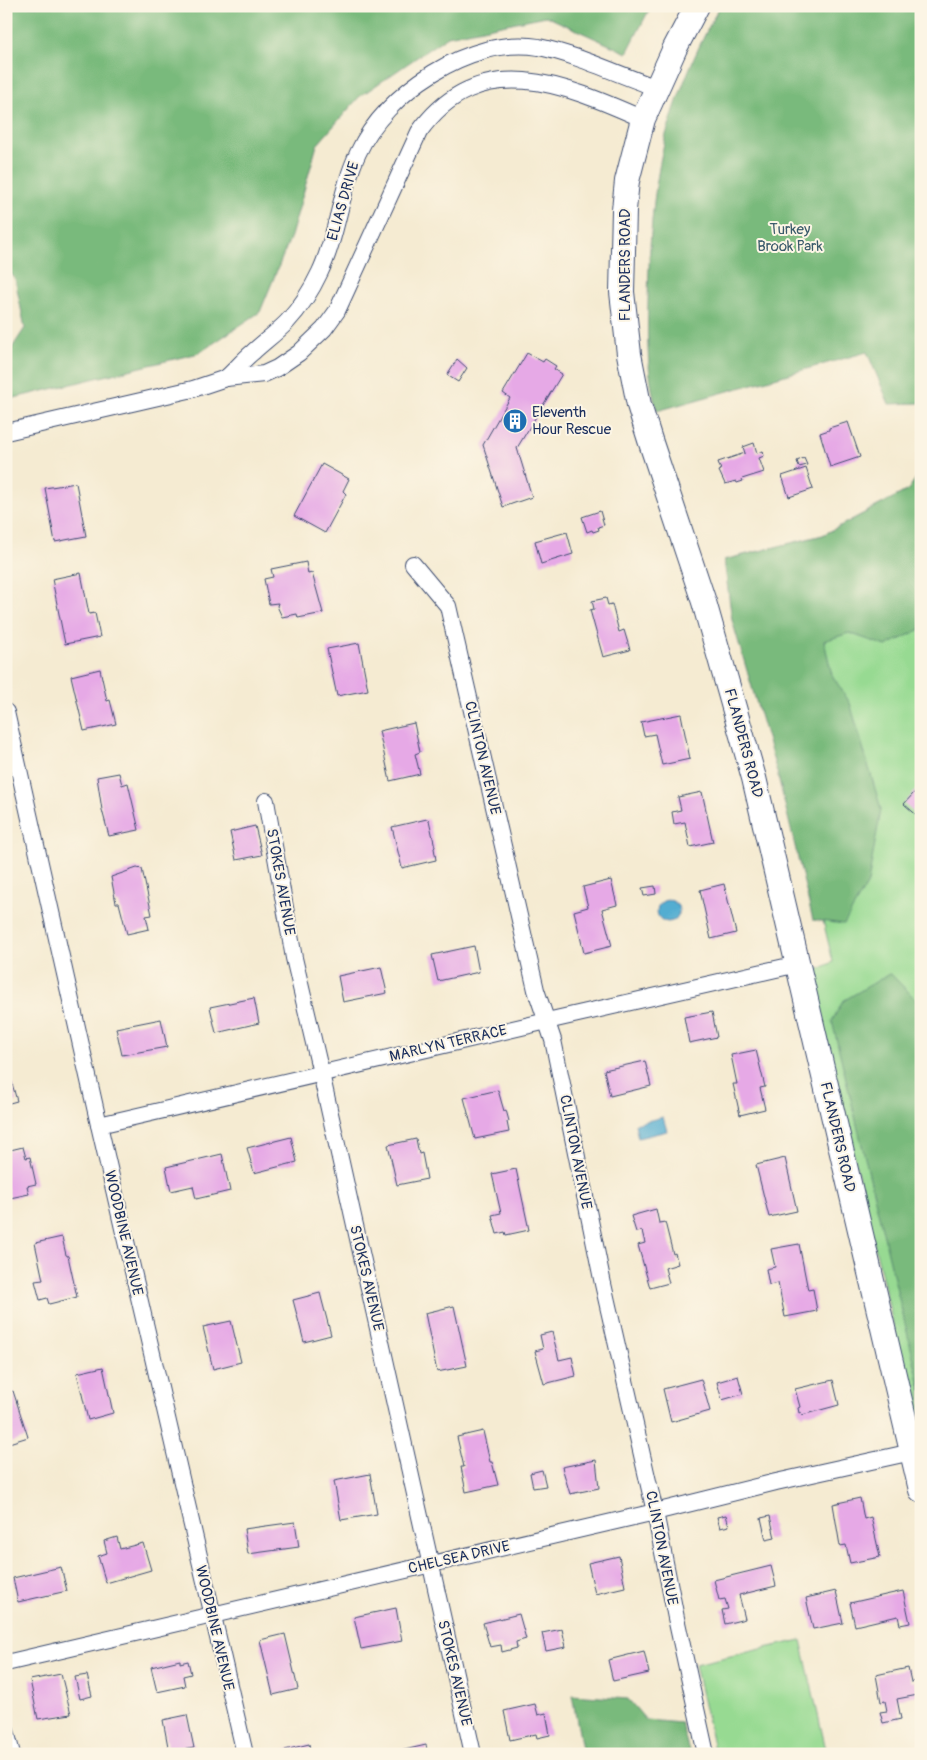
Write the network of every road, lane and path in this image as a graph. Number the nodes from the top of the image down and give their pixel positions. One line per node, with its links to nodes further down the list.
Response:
1 (697, 6): 2 (main road, FLANDERS ROAD)
2 (657, 88): 3 (main road, FLANDERS ROAD); 4 (street, ELIAS DRIVE)
3 (643, 119): 4 (street, ELIAS DRIVE); 9 (main road, FLANDERS ROAD)
4 (226, 378): 5 (street, ELIAS DRIVE)
5 (6, 432)
6 (413, 564): 10 (street, CLINTON AVENUE)
7 (6, 712): 12 (street, WOODBINE AVENUE)
8 (266, 801): 11 (street, STOKES AVENUE)
9 (798, 964): 10 (street, MARLYN TERRACE); 13 (main road, FLANDERS ROAD)
10 (547, 1020): 11 (street, MARLYN TERRACE); 15 (street, CLINTON AVENUE)
11 (321, 1073): 12 (street, MARLYN TERRACE); 16 (street, STOKES AVENUE)
12 (99, 1125): 17 (street, WOODBINE AVENUE)
13 (912, 1452): 14 (main road, FLANDERS ROAD); 15 (street, CHELSEA DRIVE)
14 (921, 1490)
15 (655, 1512): 16 (street, CHELSEA DRIVE); 23 (street, CLINTON AVENUE)
16 (431, 1564): 17 (street, CHELSEA DRIVE); 22 (street, STOKES AVENUE)
17 (211, 1614): 18 (street, CHELSEA DRIVE); 21 (street, WOODBINE AVENUE)
18 (6, 1663)
19 (6, 1731): 20 (street)
20 (12, 1754)
21 (244, 1754)
22 (473, 1754)
23 (706, 1754)

